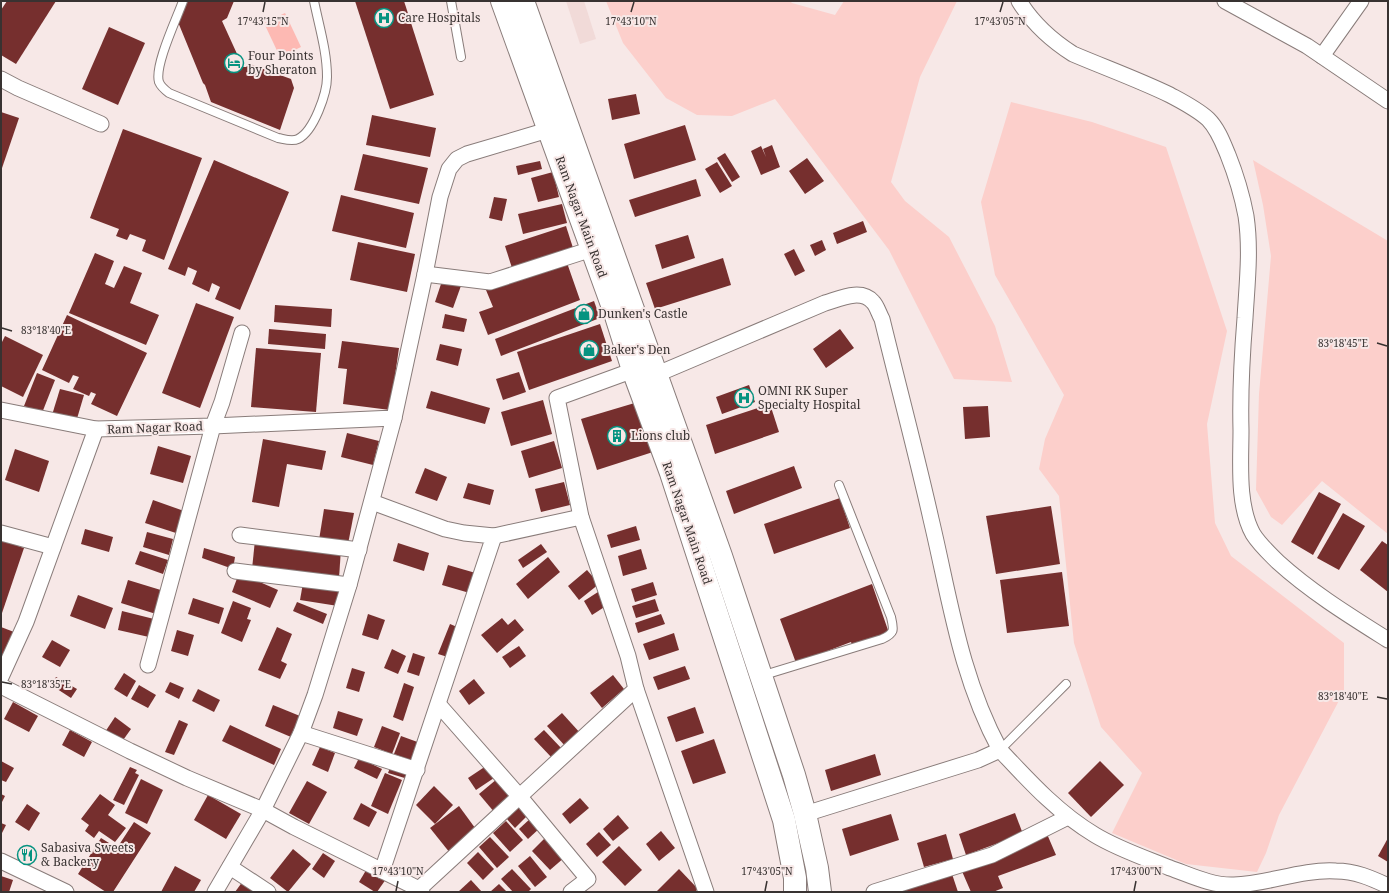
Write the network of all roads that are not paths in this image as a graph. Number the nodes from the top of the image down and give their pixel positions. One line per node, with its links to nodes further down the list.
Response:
1 (183, 1): 2 (lane)
2 (314, 1)
3 (451, 1): 10 (lane)
4 (502, 1): 14 (main road, Ram Nagar Main Road)
5 (523, 1): 14 (main road)
6 (1019, 1): 33 (street)
7 (1225, 1): 9 (street)
8 (1361, 1): 9 (street)
9 (1322, 56): 12 (street)
10 (461, 57)
11 (1, 79): 13 (street)
12 (1388, 101)
13 (101, 124)
14 (558, 126): 15 (main road, Ram Nagar Main Road); 16 (street); 18 (main road)
15 (592, 249): 16 (street); 18 (main road, Ram Nagar Main Road)
16 (425, 274): 20 (street)
17 (242, 333): 21 (street, Ram Nagar Road)
18 (645, 372): 25 (street); 35 (main road); 42 (street); 58 (main road, Ram Nagar Main Road)
19 (1, 410): 22 (street, Ram Nagar Road)
20 (394, 418): 21 (street); 24 (street)
21 (213, 426): 22 (street, Ram Nagar Road); 34 (street)
22 (96, 429): 29 (street)
23 (839, 485): 35 (lane)
24 (372, 502): 28 (street); 30 (street)
25 (581, 517): 28 (street); 39 (street)
26 (1, 533): 29 (street)
27 (240, 536): 30 (street)
28 (494, 536): 40 (street)
29 (53, 547): 36 (street)
30 (359, 550): 32 (street)
31 (235, 571): 32 (street)
32 (349, 585): 41 (street)
33 (1388, 640)
34 (148, 665)
35 (760, 676): 46 (main road)
36 (1, 678)
37 (1066, 684): 42 (lane)
38 (1, 686): 45 (street)
39 (636, 689): 44 (street); 57 (street)
40 (439, 705): 43 (street); 44 (street)
41 (301, 733): 43 (street); 45 (street)
42 (1000, 750): 46 (street); 47 (street)
43 (417, 770): 50 (street)
44 (520, 797): 52 (street); 56 (street)
45 (264, 810): 49 (street); 50 (street)
46 (805, 814): 59 (main road)
47 (1068, 817): 51 (street); 60 (street)
48 (1, 861): 53 (street)
49 (230, 867): 54 (street); 55 (street)
50 (382, 871): 52 (street)
51 (1388, 886)
52 (420, 891)
53 (66, 892)
54 (215, 892)
55 (268, 892)
56 (571, 892)
57 (706, 892)
58 (796, 892)
59 (820, 892)
60 (874, 892)

